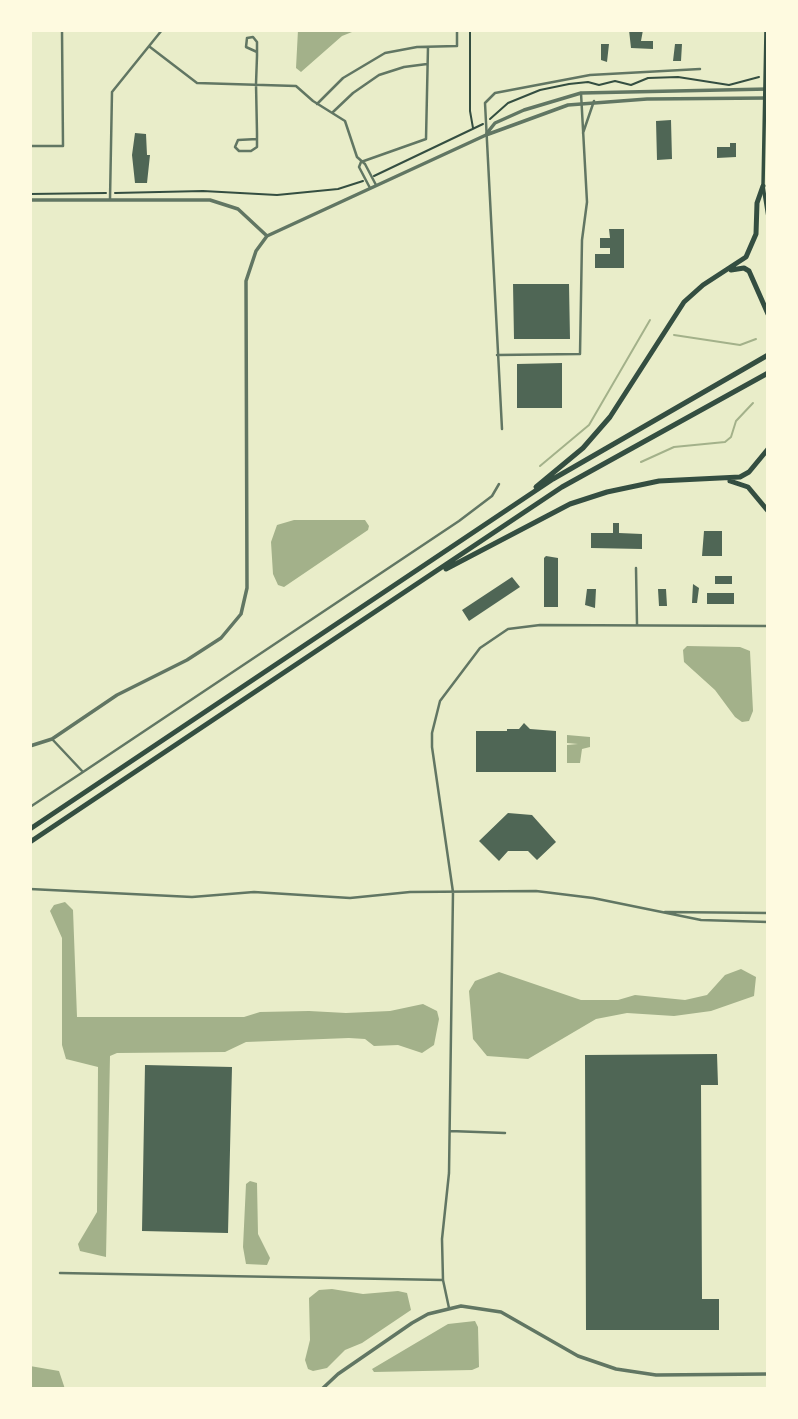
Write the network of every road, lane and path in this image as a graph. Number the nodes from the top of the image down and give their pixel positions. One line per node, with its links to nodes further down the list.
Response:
1 (62, 30): 25 (street)
2 (162, 30): 7 (street)
3 (457, 30): 6 (street)
4 (470, 30): 21 (path)
5 (766, 30): 11 (main road)
6 (428, 46): 9 (street); 18 (street)
7 (150, 47): 12 (street); 32 (street)
8 (257, 52): 8 (street); 12 (street)
9 (428, 64): 19 (street); 26 (street)
10 (700, 69): 20 (street)
11 (765, 77): 13 (main road); 20 (path)
12 (257, 84): 18 (street); 24 (street)
13 (767, 89): 14 (street); 15 (main road)
14 (581, 93): 17 (street); 23 (street)
15 (767, 98): 16 (street); 30 (main road)
16 (594, 101): 17 (street); 22 (street)
17 (581, 103): 22 (street); 23 (street)
18 (317, 104): 19 (street)
19 (333, 112): 26 (street)
20 (485, 122): 21 (path); 23 (street)
21 (474, 129): 27 (path)
22 (583, 133): 42 (street)
23 (486, 135): 29 (street); 42 (street)
24 (257, 139): 24 (street)
25 (30, 146)
26 (361, 162): 27 (street); 28 (street)
27 (372, 177): 29 (street)
28 (366, 180): 31 (street); 32 (path)
29 (376, 185): 31 (street)
30 (763, 186): 36 (main road); 38 (highway)
31 (370, 188): 37 (street)
32 (110, 193): 33 (path); 34 (street)
33 (30, 194)
34 (110, 199): 35 (street); 37 (street)
35 (30, 200)
36 (768, 217)
37 (267, 236): 55 (street)
38 (724, 272): 41 (highway); 52 (highway)
39 (768, 284): 40 (main road)
40 (768, 290)
41 (768, 314)
42 (497, 355): 45 (street)
43 (768, 355): 52 (highway)
44 (768, 373): 51 (highway)
45 (502, 429)
46 (768, 449): 47 (highway)
47 (727, 480): 49 (highway); 51 (highway)
48 (499, 484): 57 (street)
49 (768, 511)
50 (636, 568): 53 (street)
51 (439, 571): 60 (highway)
52 (414, 575): 59 (highway)
53 (636, 625): 54 (street); 62 (street)
54 (768, 626)
55 (52, 739): 56 (street); 57 (street)
56 (30, 746)
57 (83, 772): 58 (street)
58 (30, 807)
59 (30, 829)
60 (30, 842)
61 (30, 889): 62 (street)
62 (453, 892): 63 (street); 66 (street)
63 (662, 912): 64 (street); 65 (street)
64 (768, 913)
65 (768, 922)
66 (450, 1131): 67 (street); 69 (street)
67 (505, 1133)
68 (60, 1273): 69 (street)
69 (443, 1280): 70 (street)
70 (449, 1308): 71 (street); 72 (street)
71 (768, 1374)
72 (322, 1389)

